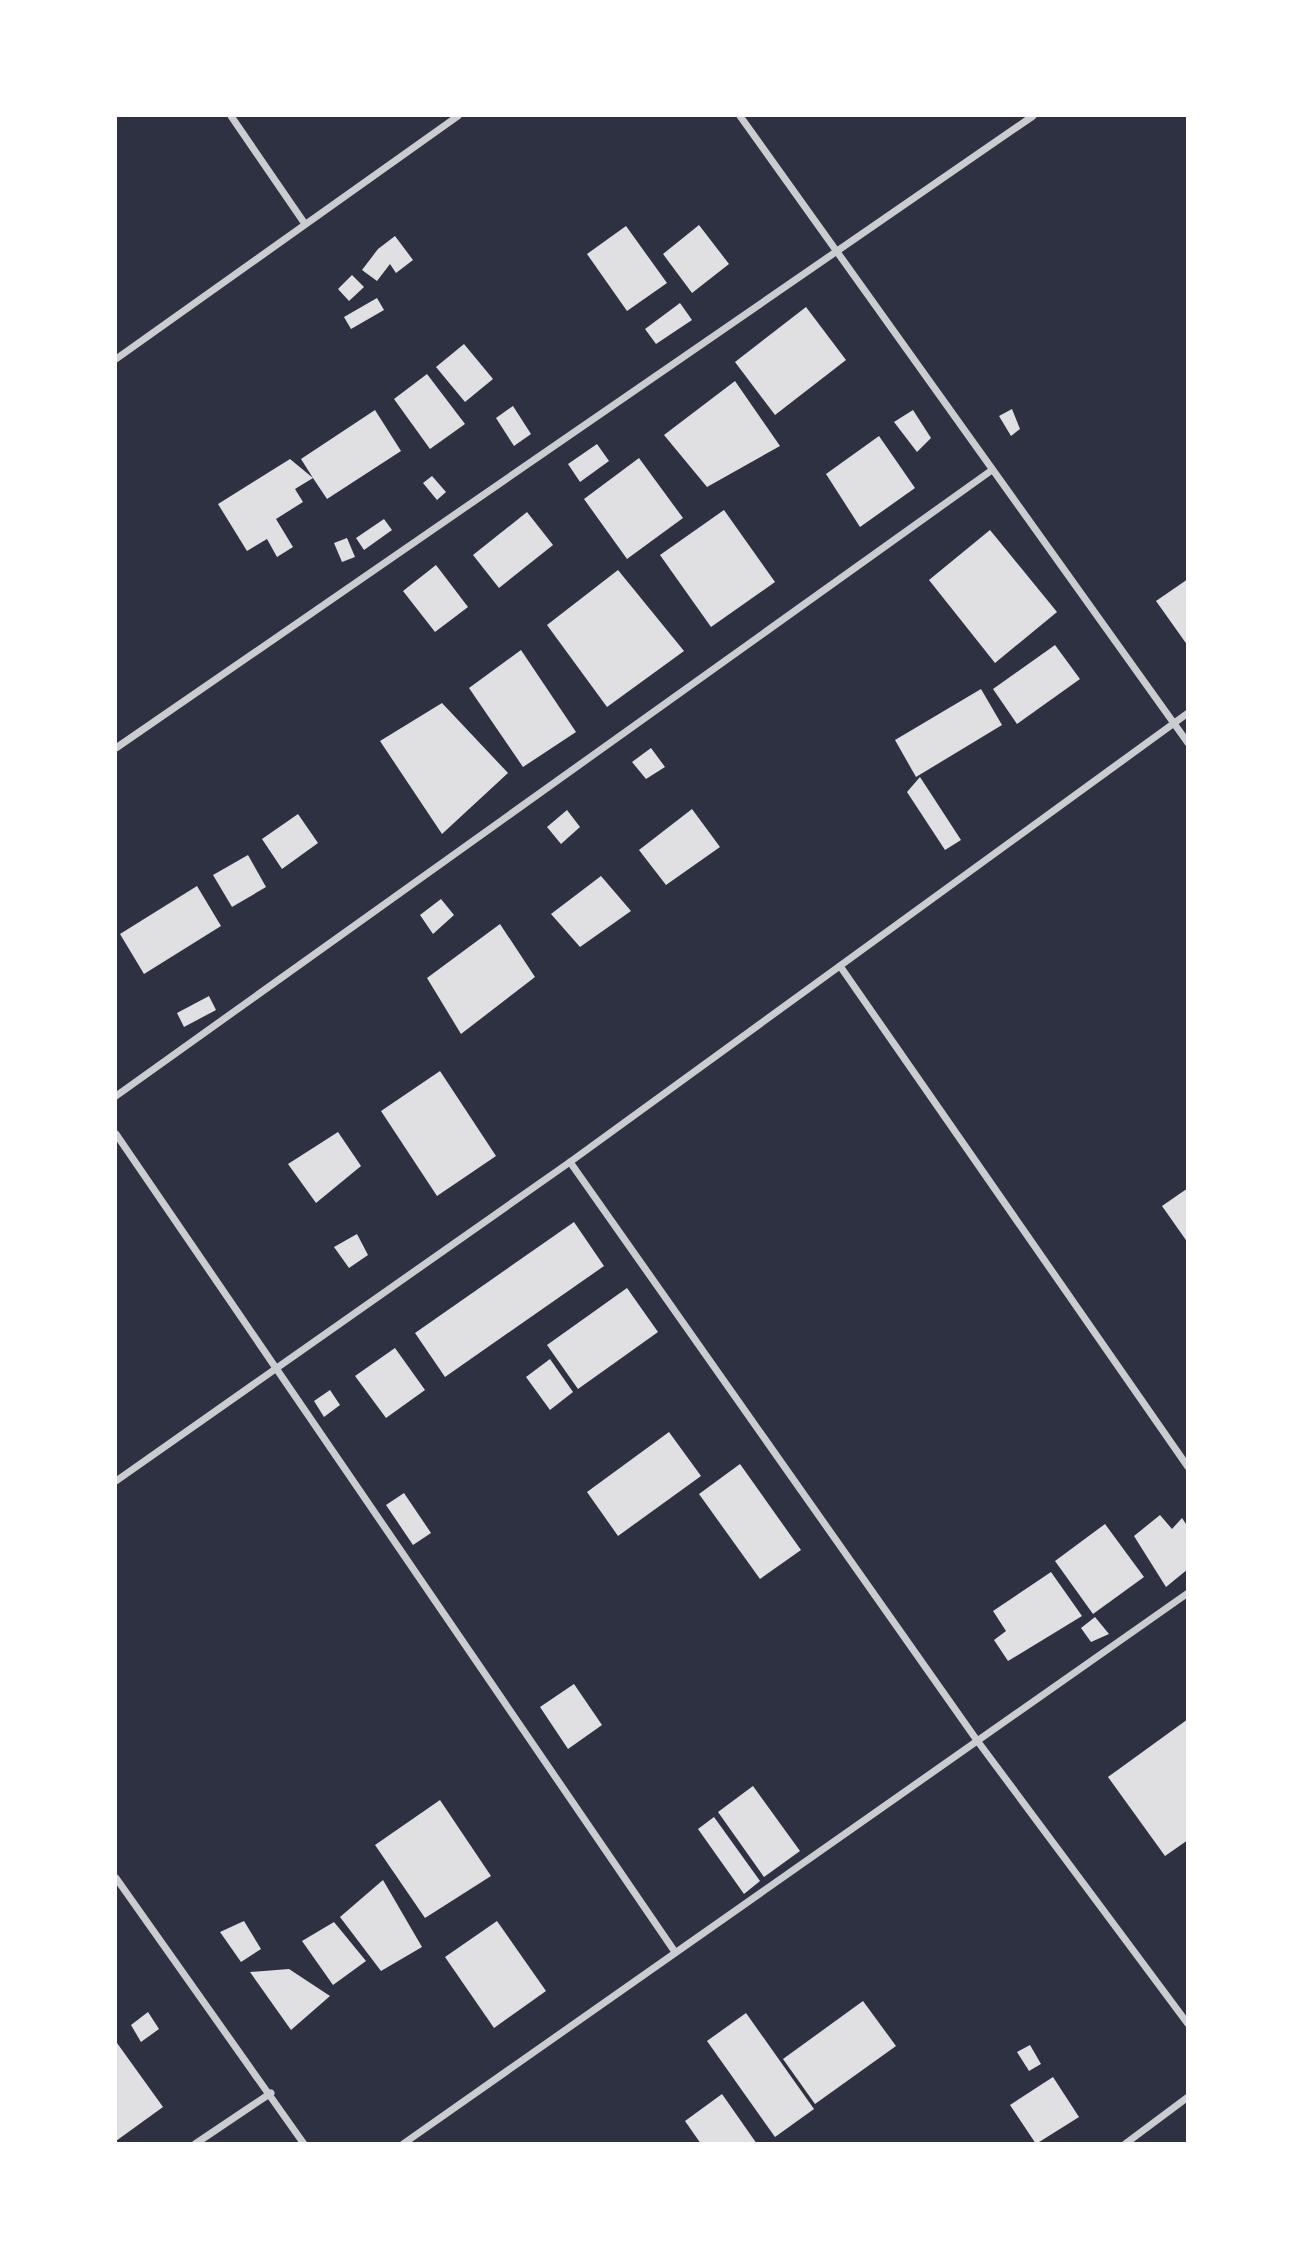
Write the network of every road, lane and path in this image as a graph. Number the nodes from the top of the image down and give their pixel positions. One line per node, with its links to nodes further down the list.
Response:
1 (231, 116): 5 (street)
2 (458, 116): 5 (street)
3 (740, 116): 6 (street)
4 (1033, 116): 6 (street)
5 (305, 224): 7 (street)
6 (836, 251): 8 (street); 12 (street)
7 (116, 359)
8 (992, 470): 10 (street); 14 (street)
9 (1188, 713): 10 (street)
10 (1173, 723): 11 (street); 13 (street)
11 (1188, 743)
12 (116, 748)
13 (840, 966): 16 (street); 18 (street)
14 (116, 1096)
15 (116, 1134): 17 (street)
16 (570, 1162): 17 (street); 21 (street)
17 (276, 1369): 19 (street); 23 (street)
18 (1188, 1467)
19 (116, 1480)
20 (1188, 1593): 21 (street)
21 (976, 1739): 23 (street); 24 (street)
22 (116, 1878): 25 (street)
23 (676, 1952): 29 (street)
24 (1188, 2024)
25 (271, 2093): 27 (street); 28 (street)
26 (1188, 2097): 30 (street)
27 (195, 2144)
28 (304, 2144)
29 (403, 2144)
30 (1125, 2144)

